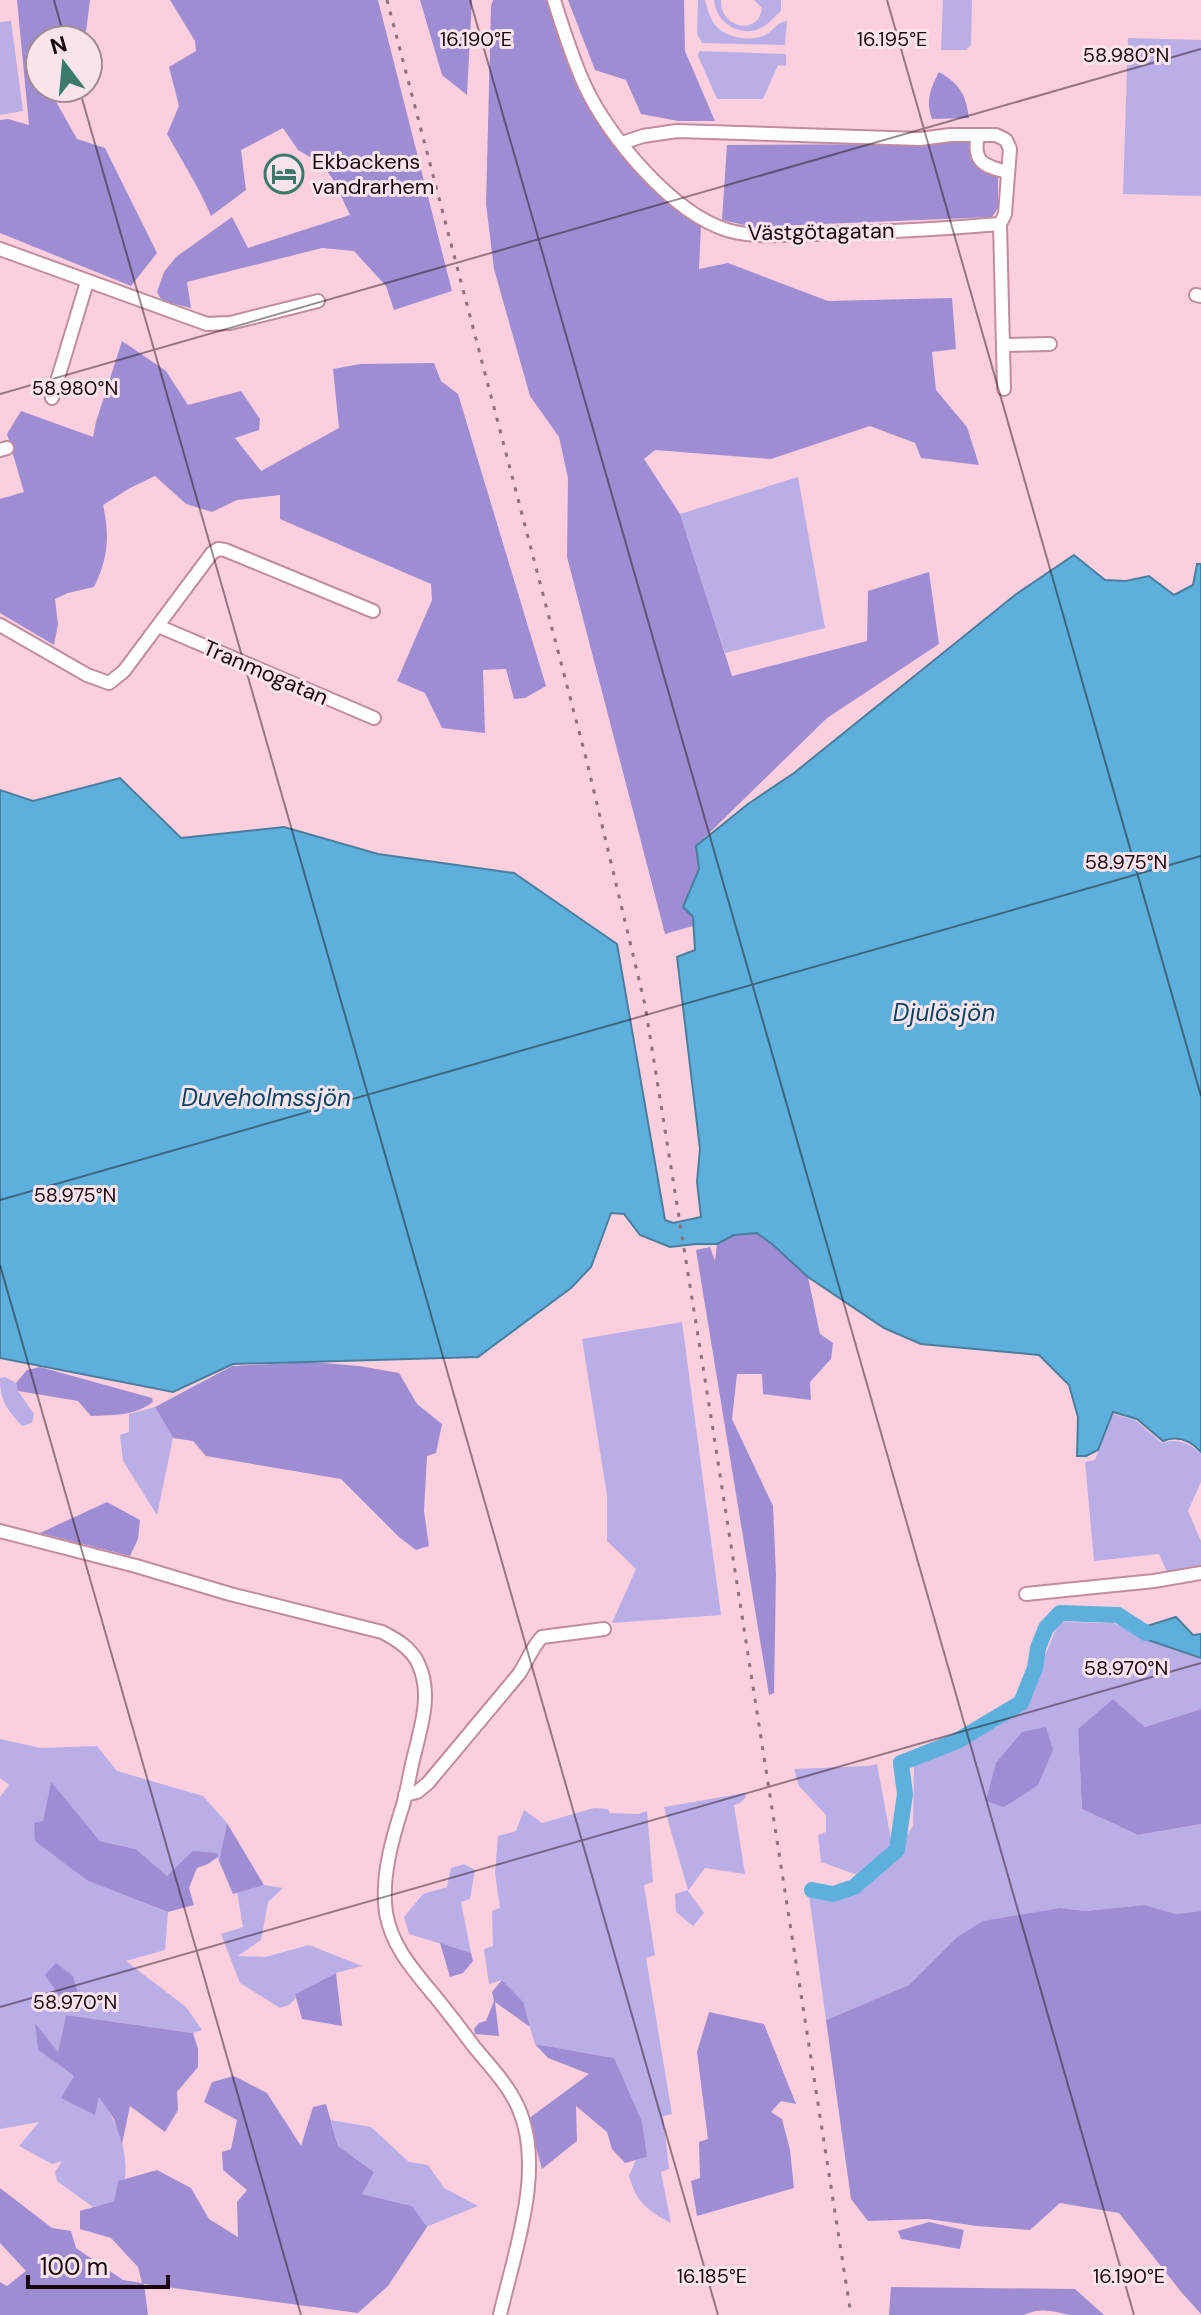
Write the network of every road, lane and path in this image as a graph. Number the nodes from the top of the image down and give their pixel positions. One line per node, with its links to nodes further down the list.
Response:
1 (554, 0): 3 (street, Västgötagatan)
2 (978, 136): 3 (street); 4 (street); 4 (street)
3 (622, 143): 5 (street, Västgötagatan)
4 (1007, 172): 5 (street)
5 (1000, 224): 10 (street)
6 (0, 249): 7 (street)
7 (87, 282): 8 (street); 12 (street)
8 (318, 301)
9 (1050, 344): 10 (street)
10 (1003, 345): 11 (street)
11 (1004, 389)
12 (52, 398)
13 (373, 611): 15 (street)
14 (0, 625): 15 (street)
15 (158, 626): 16 (street, Tranmogatan)
16 (374, 718)
17 (0, 1531): 21 (street)
18 (1201, 1573): 19 (street)
19 (1026, 1594)
20 (604, 1629): 21 (street)
21 (405, 1795): 22 (street)
22 (500, 2315)

